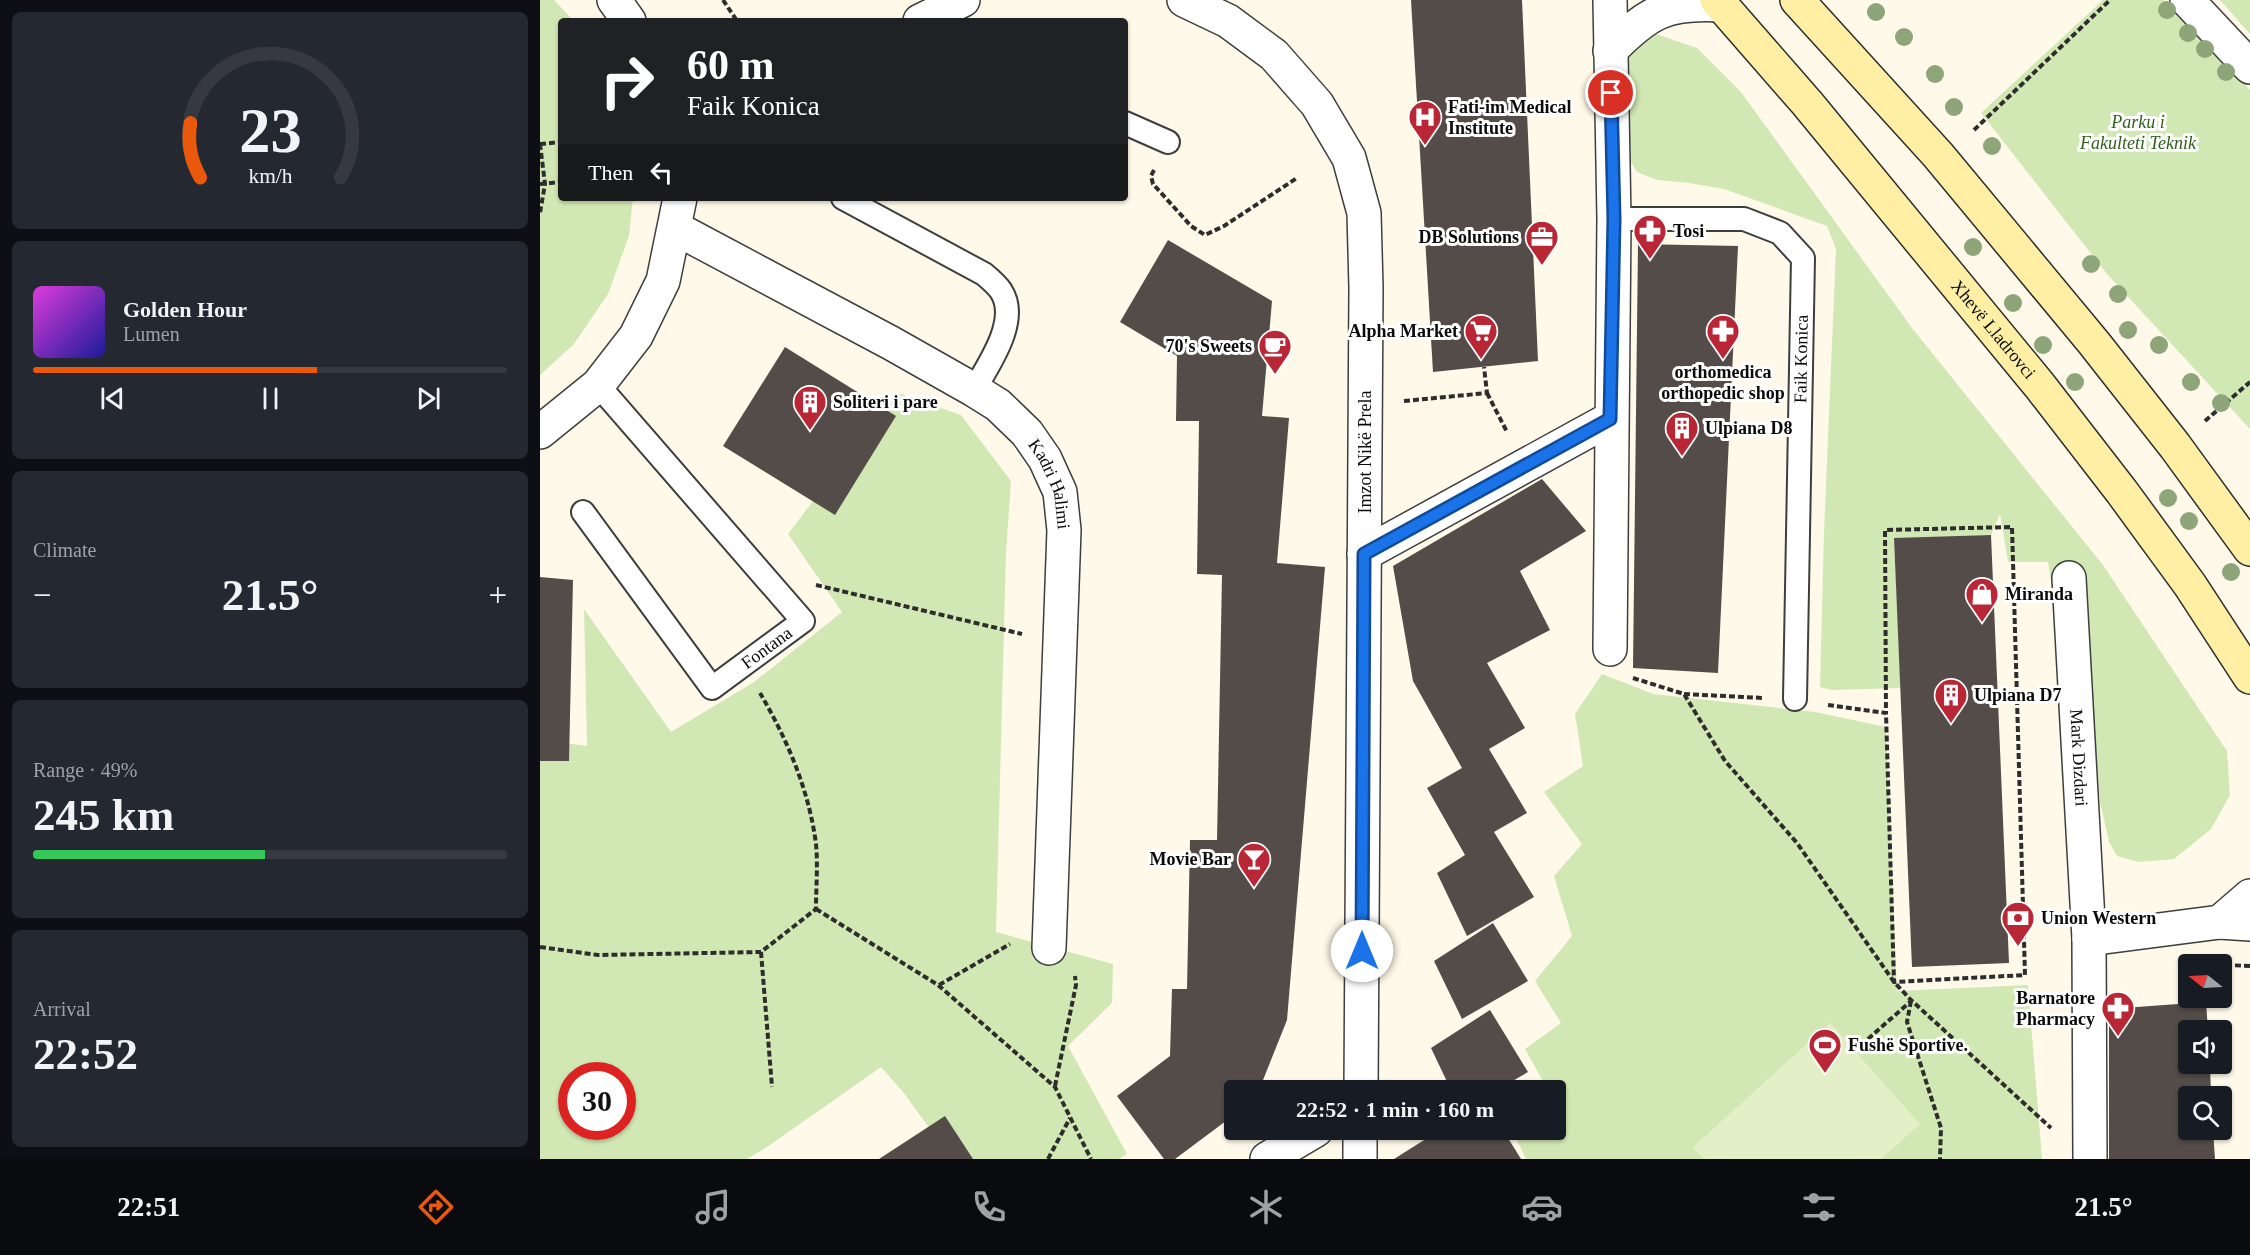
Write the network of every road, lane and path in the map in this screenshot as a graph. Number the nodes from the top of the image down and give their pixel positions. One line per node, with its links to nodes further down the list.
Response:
1 (614, 0): 10 (street)
2 (723, 0): 11 (path)
3 (963, 0): 12 (street)
4 (1184, 0): 40 (street, Imzot Nikë Prela)
5 (1610, 0): 13 (street)
6 (1797, 0): 37 (main road)
7 (2110, 0): 16 (path)
8 (2187, 0): 14 (street)
9 (1719, 2): 13 (street); 46 (main road, Xhevë Lladrovci)
10 (627, 18)
11 (735, 18)
12 (926, 18)
13 (1610, 51): 27 (street)
14 (2250, 67)
15 (1128, 124): 18 (lane)
16 (1974, 130)
17 (558, 142): 19 (path)
18 (1168, 142)
19 (540, 144): 22 (path)
20 (1298, 178): 23 (path)
21 (558, 182): 22 (path)
22 (542, 184): 26 (path)
23 (1153, 184)
24 (849, 201): 31 (lane)
25 (680, 206): 30 (street); 31 (street, Kadri Halimi)
26 (540, 213)
27 (1614, 219): 34 (street); 48 (lane, Faik Konica)
28 (1484, 367): 32 (path)
29 (2250, 382): 37 (path)
30 (598, 385): 35 (street); 45 (lane, Fontana)
31 (974, 390): 43 (street, Kadri Halimi)
32 (1487, 393): 33 (path); 36 (path)
33 (1403, 401)
34 (1610, 419): 40 (street); 44 (street)
35 (540, 432)
36 (1508, 435)
37 (2175, 446): 39 (main road)
38 (583, 512): 45 (lane, Fontana)
39 (2250, 549)
40 (1364, 554): 63 (street, Imzot Nikë Prela)
41 (2069, 578): 53 (street, Mark Dizdari)
42 (815, 585): 43 (path)
43 (1061, 643): 55 (street, Kadri Halimi)
44 (1610, 649): 47 (path)
45 (742, 666): 51 (path)
46 (2250, 677)
47 (1684, 694): 48 (path); 59 (path)
48 (1795, 699): 49 (path)
49 (1886, 713): 59 (path); 59 (path)
50 (2250, 896): 52 (street)
51 (816, 909): 56 (path); 60 (path)
52 (2235, 923): 53 (street)
53 (2088, 939): 75 (street, Mark Dizdari)
54 (540, 947): 56 (path)
55 (1049, 948): 60 (path); 65 (path)
56 (761, 952): 64 (path)
57 (2232, 965): 58 (path)
58 (2250, 966)
59 (1894, 982): 61 (path)
60 (938, 985): 65 (path)
61 (1911, 1000): 62 (path); 67 (path); 74 (path)
62 (1868, 1039)
63 (1361, 1080)
64 (772, 1087)
65 (1055, 1087): 66 (path)
66 (1070, 1118): 70 (path); 71 (path)
67 (2058, 1135)
68 (1299, 1140): 72 (street)
69 (1360, 1140): 73 (street)
70 (1048, 1159)
71 (1091, 1159)
72 (1267, 1159)
73 (1360, 1159)
74 (1940, 1159)
75 (2090, 1159)

